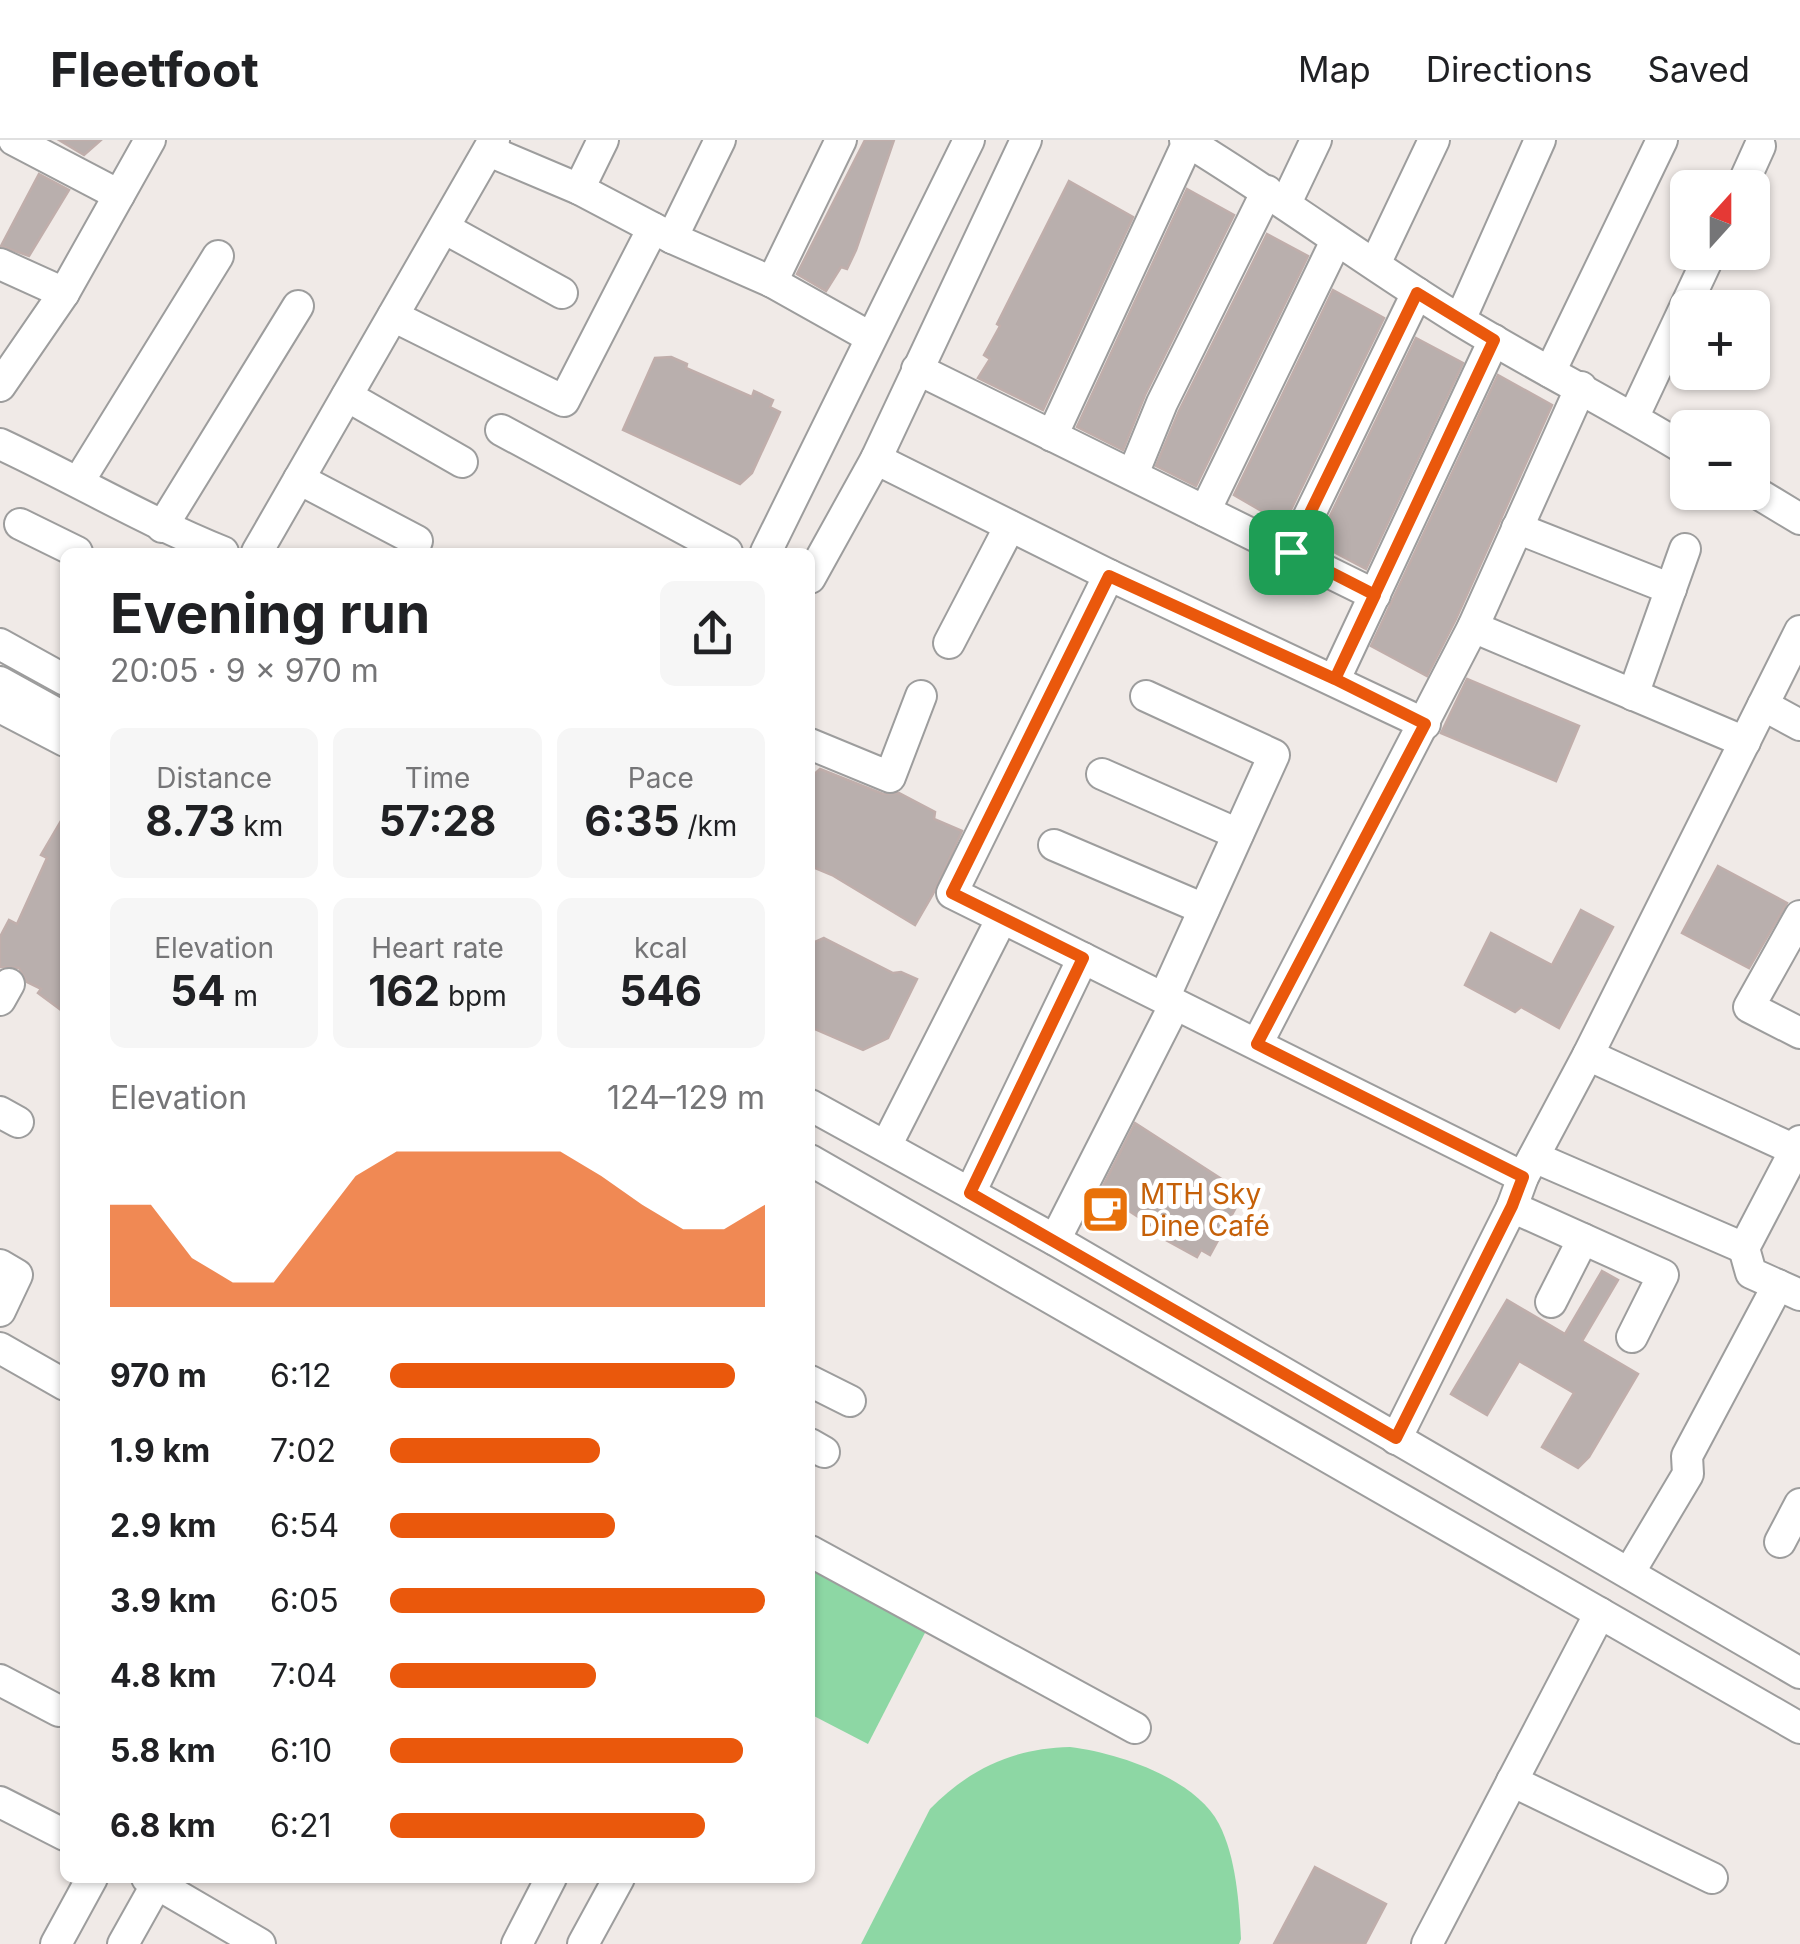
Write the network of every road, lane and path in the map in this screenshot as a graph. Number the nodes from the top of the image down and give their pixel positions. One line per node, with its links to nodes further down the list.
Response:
1 (14, 140): 17 (street)
2 (150, 140): 17 (street)
3 (603, 140): 16 (street)
4 (720, 140): 20 (street)
5 (840, 140): 26 (street)
6 (970, 140): 33 (street)
7 (1026, 140): 35 (street)
8 (1316, 140): 18 (street)
9 (1434, 140): 24 (street)
10 (1540, 140): 32 (street)
11 (1662, 140): 36 (street)
12 (1187, 141): 18 (street); 42 (street)
13 (1763, 142): 15 (street)
14 (491, 146): 16 (street); 19 (street)
15 (1750, 170)
16 (578, 190): 20 (street)
17 (119, 195): 27 (street)
18 (1276, 197): 21 (street); 47 (street)
19 (444, 228): 28 (street); 31 (street)
20 (662, 233): 26 (street); 31 (street)
21 (1336, 241): 24 (street); 51 (street)
22 (218, 256): 49 (street)
23 (0, 264): 27 (street)
24 (1375, 264): 29 (street)
25 (1703, 270): 40 (street)
26 (772, 282): 33 (street)
27 (64, 292): 37 (street)
28 (562, 293)
29 (1417, 293): 32 (street); 64 (street)
30 (298, 306): 55 (street)
31 (393, 316): 39 (street)
32 (1460, 320): 34 (street)
33 (870, 336): 62 (street)
34 (1494, 340): 36 (street); 68 (street)
35 (917, 370): 42 (street); 45 (street)
36 (1550, 372): 38 (street)
37 (0, 386)
38 (1581, 387): 40 (street); 56 (street)
39 (347, 396): 46 (street); 48 (street)
40 (1633, 418): 43 (street)
41 (502, 430): 61 (street)
42 (1052, 436): 47 (street)
43 (1670, 440)
44 (0, 444): 49 (street)
45 (876, 459): 54 (street); 65 (street)
46 (462, 462)
47 (1133, 474): 51 (street)
48 (300, 478): 57 (street); 60 (street)
49 (80, 481): 55 (street)
50 (1770, 500): 52 (street)
51 (1205, 511): 64 (street)
52 (1800, 518)
53 (20, 524): 58 (street)
54 (1010, 526): 66 (street); 71 (street)
55 (162, 527): 59 (street)
56 (1517, 528): 67 (street); 69 (street)
57 (417, 541)
58 (68, 548)
59 (213, 548)
60 (258, 548)
61 (720, 548)
62 (768, 548)
63 (1685, 549): 67 (street)
64 (1291, 552): 68 (street)
65 (815, 569)
66 (1109, 576): 75 (street); 94 (street)
67 (1671, 588): 77 (street)
68 (1375, 595): 75 (street)
69 (1473, 627): 77 (street); 84 (street)
70 (1800, 631): 81 (street)
71 (949, 643)
72 (0, 644): 74 (street)
73 (0, 664): 80 (street)
74 (60, 677)
75 (1335, 679): 84 (street)
76 (0, 682): 83 (street)
77 (1633, 695): 87 (street)
78 (921, 696): 88 (street)
79 (1146, 696): 90 (street)
80 (60, 697)
81 (1763, 704): 85 (street); 87 (street)
82 (0, 707): 86 (street)
83 (60, 715)
84 (1425, 724): 98 (street)
85 (1800, 726)
86 (60, 738)
87 (1744, 742): 99 (street)
88 (815, 746)
89 (1102, 774): 90 (street)
90 (1238, 834): 92 (street)
91 (1054, 844): 92 (street)
92 (1204, 908): 96 (street)
93 (1800, 916): 97 (street)
94 (1002, 918): 95 (street); 101 (street)
95 (1083, 958): 96 (street); 105 (street)
96 (1170, 1001): 98 (street); 108 (street)
97 (1800, 1033)
98 (1257, 1044): 104 (street)
99 (1588, 1055): 102 (street); 104 (street)
100 (815, 1108): 101 (street)
101 (886, 1146): 105 (street)
102 (1798, 1146): 109 (street)
103 (815, 1163): 124 (street)
104 (1529, 1167): 106 (street); 109 (street)
105 (970, 1193): 108 (street)
106 (1512, 1206): 107 (street); 119 (street)
107 (1582, 1239): 112 (street); 114 (street)
108 (1055, 1240): 119 (street)
109 (1744, 1248): 111 (street)
110 (0, 1266): 113 (street)
111 (1789, 1290): 123 (street)
112 (1551, 1302)
113 (0, 1311)
114 (1632, 1337)
115 (0, 1348): 116 (street)
116 (60, 1382)
117 (815, 1383): 118 (street)
118 (850, 1402)
119 (1396, 1438): 123 (street)
120 (1800, 1504): 121 (street)
121 (1780, 1542)
122 (815, 1554): 128 (street)
123 (1629, 1573): 125 (street)
124 (1600, 1614): 129 (street); 130 (street)
125 (1800, 1673)
126 (0, 1680): 127 (street)
127 (59, 1711)
128 (1135, 1728)
129 (1800, 1728)
130 (1512, 1781): 133 (street); 144 (street)
131 (0, 1802): 132 (street)
132 (60, 1832)
133 (1712, 1878)
134 (89, 1883): 139 (street)
135 (152, 1883): 140 (street)
136 (161, 1883): 141 (street)
137 (548, 1883): 142 (street)
138 (616, 1883): 143 (street)
139 (56, 1944)
140 (123, 1944)
141 (260, 1944)
142 (517, 1944)
143 (583, 1944)
144 (1427, 1944)

